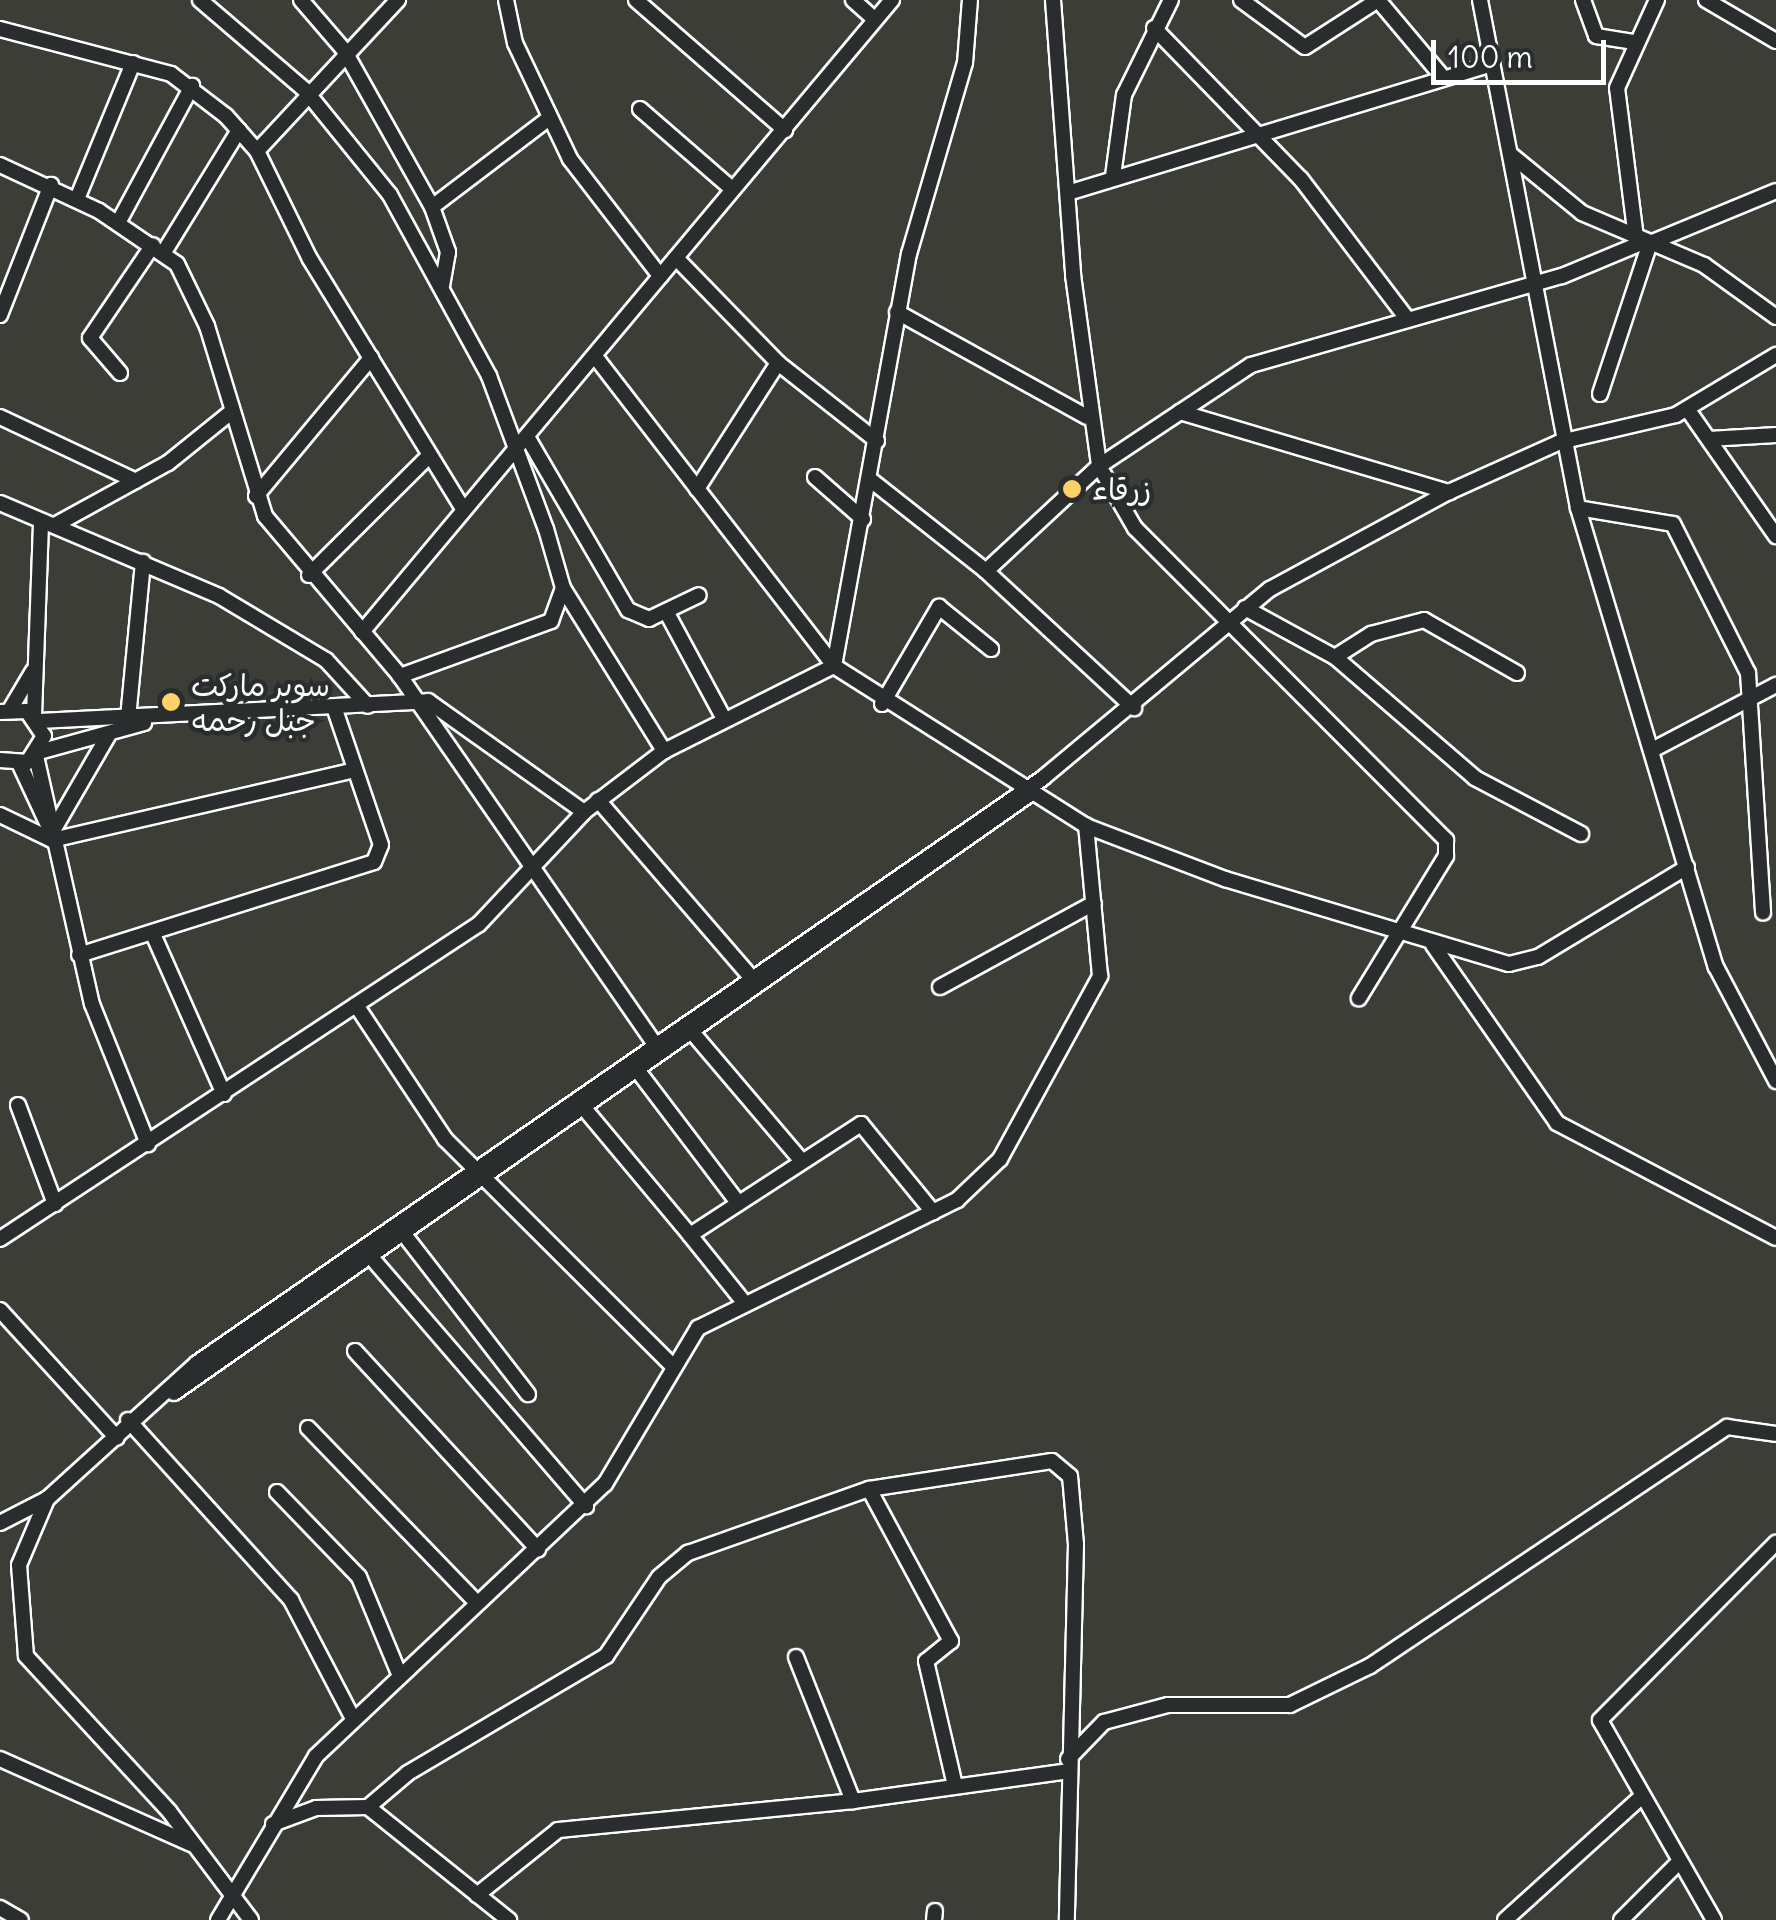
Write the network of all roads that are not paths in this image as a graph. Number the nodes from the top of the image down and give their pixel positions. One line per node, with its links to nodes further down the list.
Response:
1 (200, 0): 26 (street)
2 (301, 0): 21 (street)
3 (398, 0): 21 (street)
4 (506, 0): 28 (street)
5 (636, 0): 31 (street)
6 (853, 0): 16 (street)
7 (892, 0): 16 (street)
8 (970, 0): 49 (street)
9 (1053, 0): 39 (street)
10 (1171, 0): 17 (street)
11 (1242, 0): 24 (street)
12 (1480, 0): 23 (street)
13 (1583, 0): 20 (street)
14 (1657, 0): 20 (street)
15 (1706, 0): 19 (street)
16 (874, 20): 31 (street)
17 (1154, 28): 29 (street); 35 (street)
18 (0, 29): 22 (street)
19 (1776, 41)
20 (1635, 42): 43 (street)
21 (344, 50): 26 (street); 41 (street)
22 (133, 63): 25 (street); 40 (street)
23 (1491, 64): 24 (street); 33 (street)
24 (1440, 74): 29 (street)
25 (192, 86): 30 (street); 42 (street)
26 (305, 90): 32 (street); 48 (street)
27 (640, 109): 37 (street)
28 (548, 120): 41 (street); 46 (street)
29 (1256, 129): 35 (street); 51 (street)
30 (239, 130): 32 (street); 44 (street)
31 (785, 130): 37 (street)
32 (257, 151): 54 (street)
33 (1510, 153): 43 (street); 47 (street)
34 (0, 165): 36 (street)
35 (1113, 176): 39 (street)
36 (51, 185): 40 (street); 50 (street)
37 (732, 189): 45 (street)
38 (1776, 191): 43 (street)
39 (1071, 192): 63 (street)
40 (77, 199): 42 (street)
41 (432, 207): 48 (street)
42 (118, 222): 44 (street)
43 (1644, 241): 47 (street); 52 (street); 58 (street)
44 (159, 249): 57 (street); 61 (street)
45 (676, 258): 46 (street); 56 (street)
46 (660, 276): 55 (street)
47 (1534, 283): 51 (street); 67 (street)
48 (442, 285): 68 (street)
49 (897, 312): 63 (street); 66 (street)
50 (0, 315)
51 (1405, 316): 60 (street)
52 (1776, 318)
53 (1776, 355): 59 (street)
54 (370, 358): 69 (street); 76 (street)
55 (597, 358): 68 (street); 74 (street)
56 (778, 363): 66 (street); 74 (street)
57 (120, 373)
58 (1600, 394)
59 (1688, 410): 65 (street); 67 (street)
60 (1180, 412): 70 (street); 75 (street)
61 (230, 413): 72 (street); 76 (street)
62 (0, 416): 72 (street)
63 (1088, 416): 70 (street)
64 (1776, 435): 65 (street)
65 (1709, 439): 82 (street)
66 (877, 441): 73 (street)
67 (1560, 442): 75 (street); 79 (street)
68 (525, 445): 78 (street); 86 (street); 89 (street)
69 (430, 455): 78 (street); 85 (street)
70 (1099, 466): 84 (street); 90 (street)
71 (814, 477): 80 (street)
72 (136, 481): 81 (street)
73 (872, 482): 80 (street); 84 (street)
74 (697, 488): 94 (street)
75 (1449, 492): 88 (street)
76 (256, 496): 85 (street)
77 (0, 502): 81 (street)
78 (462, 507): 91 (street)
79 (1578, 508): 99 (street); 111 (street)
80 (864, 519): 94 (street)
81 (48, 523): 83 (street); 95 (street)
82 (1776, 536)
83 (142, 562): 102 (street); 109 (street)
84 (986, 571): 103 (street)
85 (308, 574): 91 (street)
86 (562, 588): 97 (street); 112 (street)
87 (699, 595): 89 (street)
88 (1245, 608): 90 (street); 93 (street)
89 (667, 613): 106 (street)
90 (1230, 619): 103 (street); 129 (street)
91 (362, 632): 97 (street)
92 (991, 649): 101 (street)
93 (1336, 657): 96 (street); 124 (street)
94 (834, 666): 101 (street); 106 (street)
95 (34, 670): 104 (street); 108 (street)
96 (1517, 673)
97 (400, 676): 100 (street)
98 (1776, 685): 99 (street)
99 (1754, 696): 111 (street); 120 (street)
100 (416, 700): 102 (street); 119 (street); 126 (street)
101 (882, 704): 116 (street)
102 (368, 706): 105 (street)
103 (1134, 708): 116 (street)
104 (4, 709): 108 (street)
105 (335, 710): 107 (street); 115 (street)
106 (722, 716): 112 (street)
107 (160, 717): 109 (street); 110 (street)
108 (36, 718): 109 (street); 113 (street)
109 (128, 718)
110 (110, 734): 113 (street); 123 (street)
111 (1656, 748): 125 (street)
112 (664, 751): 117 (street)
113 (38, 754): 114 (street); 123 (street)
114 (8, 766): 123 (street)
115 (355, 770): 123 (street); 130 (street)
116 (1023, 794): 122 (street); 133 (street); 137 (street)
117 (598, 800): 119 (street); 133 (street)
118 (1776, 810): 120 (street)
119 (584, 812): 126 (street)
120 (1759, 814): 128 (street)
121 (0, 816): 123 (street)
122 (1086, 826): 127 (street); 129 (street)
123 (50, 832): 132 (street)
124 (1581, 834)
125 (1687, 867): 131 (street); 140 (street)
126 (534, 873): 136 (street); 138 (street)
127 (1094, 903): 134 (street); 149 (street)
128 (1762, 914)
129 (1401, 932): 131 (street); 135 (street)
130 (153, 934): 132 (street); 141 (street)
131 (1433, 945): 153 (street)
132 (79, 956): 144 (street)
133 (750, 976): 138 (street)
134 (940, 987)
135 (1359, 998)
136 (356, 1006): 141 (street); 146 (street)
137 (692, 1032): 138 (street); 145 (street)
138 (658, 1048): 139 (street); 146 (street)
139 (638, 1072): 143 (street); 147 (street)
140 (1776, 1081)
141 (224, 1094): 144 (street)
142 (18, 1106): 148 (street)
143 (583, 1107): 146 (street); 151 (street)
144 (148, 1144): 148 (street)
145 (800, 1159): 147 (street); 149 (street)
146 (480, 1172): 150 (street); 154 (street); 158 (street)
147 (736, 1200): 151 (street)
148 (55, 1204): 152 (street)
149 (932, 1212): 155 (street)
150 (403, 1232): 154 (street); 159 (street)
151 (690, 1235): 155 (street)
152 (0, 1238)
153 (1776, 1238)
154 (365, 1251): 160 (street); 167 (street)
155 (742, 1300): 158 (street)
156 (0, 1310): 163 (street)
157 (355, 1351): 170 (street)
158 (671, 1364): 167 (street)
159 (528, 1394)
160 (130, 1422): 163 (street); 174 (street)
161 (308, 1428): 171 (street)
162 (1776, 1434): 176 (street)
163 (112, 1439): 166 (street)
164 (870, 1490): 176 (street); 177 (street); 180 (street)
165 (277, 1492): 173 (street)
166 (47, 1499): 168 (street); 182 (street)
167 (586, 1506): 170 (street)
168 (0, 1523)
169 (1776, 1543): 178 (street)
170 (538, 1548): 171 (street)
171 (474, 1600): 173 (street)
172 (796, 1657): 179 (street)
173 (398, 1670): 174 (street)
174 (351, 1715): 181 (street)
175 (0, 1758): 182 (street)
176 (1068, 1765): 177 (street); 191 (street)
177 (955, 1786): 179 (street)
178 (1638, 1800): 183 (street); 192 (street)
179 (853, 1801): 185 (street)
180 (368, 1807): 181 (street); 185 (street)
181 (268, 1827): 184 (street)
182 (197, 1846): 184 (street)
183 (1678, 1863): 193 (street); 194 (street)
184 (234, 1894): 188 (street); 189 (street)
185 (476, 1895): 190 (street)
186 (0, 1908): 187 (street)
187 (21, 1920)
188 (218, 1920)
189 (251, 1920)
190 (509, 1920)
191 (1067, 1920)
192 (1505, 1920)
193 (1622, 1920)
194 (1714, 1920)

